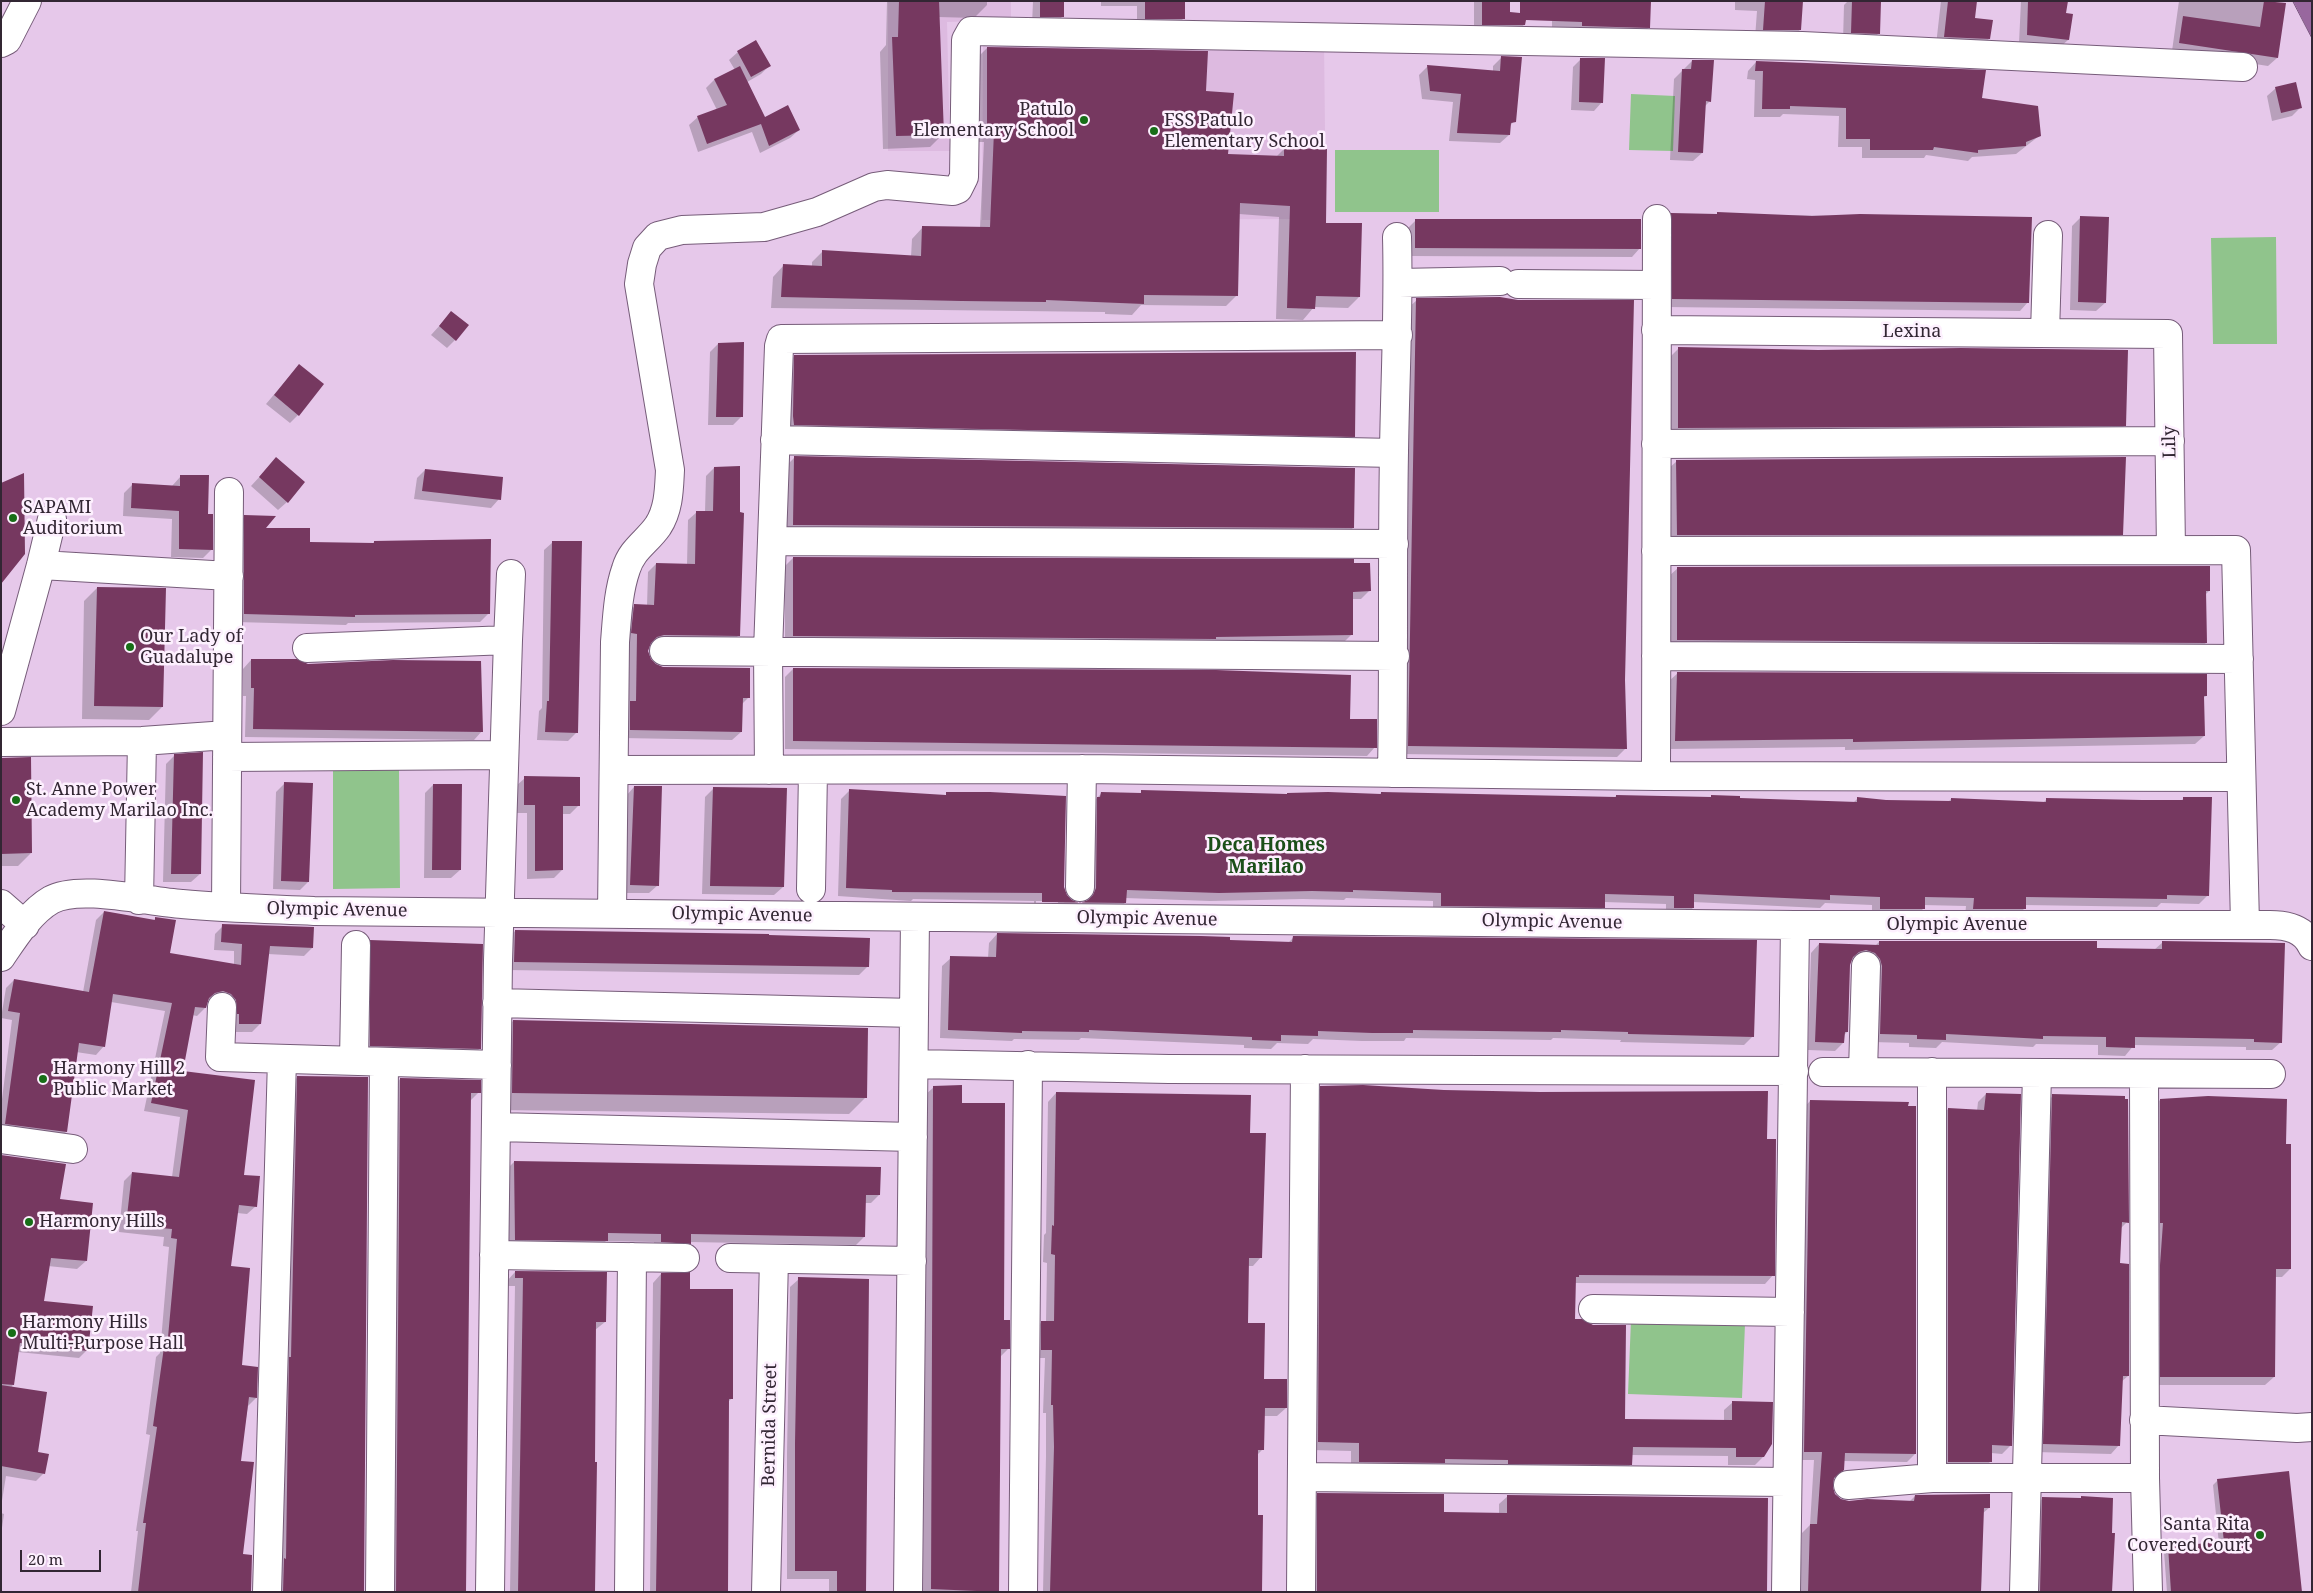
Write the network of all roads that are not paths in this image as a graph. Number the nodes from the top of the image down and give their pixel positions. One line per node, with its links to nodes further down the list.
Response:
1 (27, 1): 2 (street)
2 (1, 43)
3 (2244, 67): 39 (street)
4 (1656, 219): 8 (street)
5 (2048, 235): 10 (street)
6 (1398, 237): 7 (street)
7 (1399, 283): 8 (street); 12 (street)
8 (1656, 285): 9 (street)
9 (1656, 330): 10 (street, Lexina); 15 (street)
10 (2045, 333): 11 (street, Lexina)
11 (2168, 334): 14 (street, Lily)
12 (1398, 335): 13 (street); 16 (street)
13 (775, 440): 16 (street); 19 (street)
14 (2170, 441): 15 (street); 21 (street, Lily)
15 (1656, 444): 22 (street)
16 (1394, 452): 20 (street)
17 (229, 492): 25 (street)
18 (52, 519): 23 (street)
19 (772, 541): 20 (street); 29 (street)
20 (1394, 544): 30 (street)
21 (2171, 550): 22 (street); 32 (street)
22 (1656, 551): 31 (street)
23 (41, 565): 25 (street); 33 (street)
24 (511, 574): 26 (street)
25 (228, 576): 36 (street)
26 (508, 640): 27 (street); 37 (street)
27 (307, 648)
28 (664, 651): 29 (street)
29 (768, 651): 30 (street); 40 (street)
30 (1395, 656): 42 (street)
31 (1656, 656): 32 (street); 43 (street)
32 (2239, 659): 44 (street)
33 (1, 711)
34 (142, 741): 35 (street); 36 (street); 47 (street)
35 (1, 742)
36 (227, 746): 37 (street); 49 (street)
37 (504, 755): 50 (street)
38 (1082, 769): 41 (street); 42 (street); 45 (street)
39 (614, 770): 40 (street); 51 (street)
40 (769, 770): 41 (street)
41 (813, 770): 46 (street)
42 (1392, 773): 43 (street)
43 (1656, 776): 44 (street)
44 (2242, 777): 54 (street)
45 (1080, 887)
46 (811, 889)
47 (139, 900): 49 (street, Olympic Avenue); 55 (street, Olympic Avenue)
48 (1, 904): 55 (street)
49 (226, 907): 50 (street, Olympic Avenue)
50 (499, 913): 51 (street, Olympic Avenue); 60 (street)
51 (612, 914): 52 (street, Olympic Avenue)
52 (915, 917): 53 (street, Olympic Avenue); 62 (street)
53 (1795, 924): 54 (street, Olympic Avenue); 70 (street)
54 (2245, 924): 57 (street, Olympic Avenue)
55 (24, 925): 58 (street, Olympic Avenue)
56 (356, 945): 64 (street)
57 (2312, 946)
58 (1, 957)
59 (1866, 966): 72 (street)
60 (497, 1003): 62 (street); 67 (street)
61 (222, 1007): 63 (street)
62 (914, 1013): 66 (street)
63 (282, 1059): 64 (street); 97 (street)
64 (354, 1061): 65 (street)
65 (384, 1062): 67 (street); 98 (street)
66 (914, 1064): 68 (street); 78 (street)
67 (496, 1065): 77 (street)
68 (1028, 1065): 69 (street); 103 (street)
69 (1305, 1069): 70 (street); 91 (street)
70 (1794, 1072): 88 (street)
71 (1823, 1072): 72 (street)
72 (1863, 1072): 73 (street)
73 (1932, 1072): 74 (street); 92 (street)
74 (2038, 1073): 75 (street); 94 (street)
75 (2144, 1074): 76 (street); 89 (street)
76 (2271, 1074)
77 (496, 1127): 78 (street); 81 (street)
78 (912, 1137): 86 (street)
79 (1, 1139): 80 (street)
80 (72, 1149)
81 (494, 1255): 82 (street); 99 (street)
82 (632, 1257): 83 (street); 100 (street)
83 (685, 1258)
84 (730, 1258): 85 (street)
85 (774, 1259): 86 (street); 101 (street, Bernida Street)
86 (912, 1261): 102 (street)
87 (1593, 1308): 88 (street)
88 (1790, 1312): 95 (street)
89 (2144, 1420): 90 (street); 93 (street)
90 (2312, 1427)
91 (1302, 1477): 95 (street); 104 (street)
92 (1932, 1478): 94 (street); 96 (street)
93 (2145, 1478): 94 (street); 107 (street)
94 (2027, 1479): 106 (street)
95 (1787, 1482): 105 (street)
96 (1848, 1485)
97 (267, 1592)
98 (380, 1592)
99 (490, 1592)
100 (629, 1592)
101 (766, 1592)
102 (908, 1592)
103 (1023, 1592)
104 (1300, 1592)
105 (1786, 1592)
106 (2024, 1592)
107 (2148, 1592)

